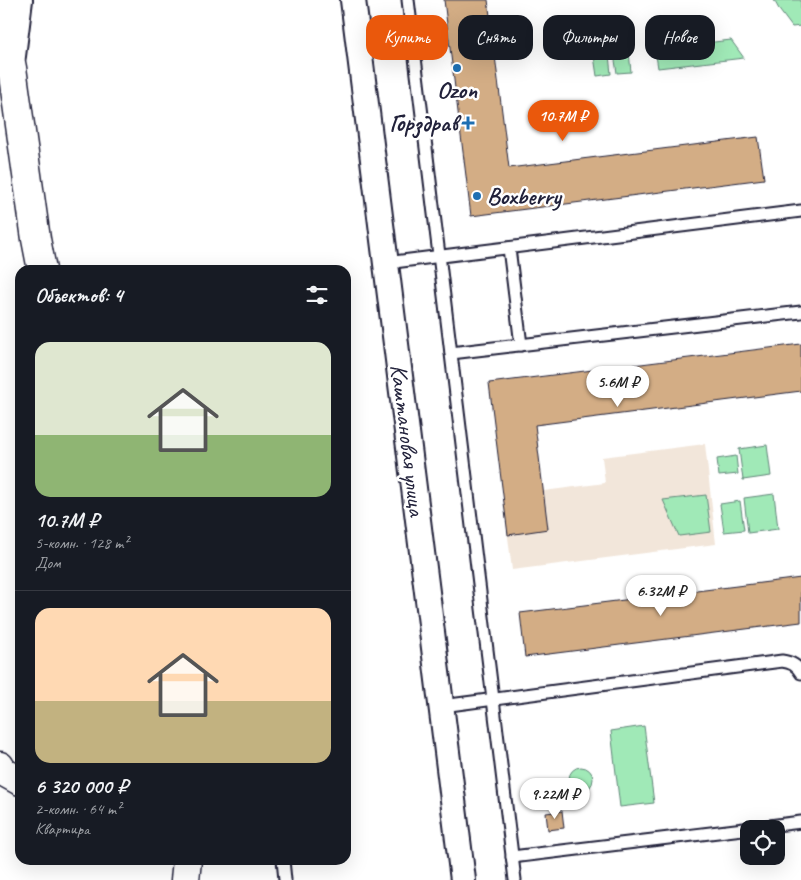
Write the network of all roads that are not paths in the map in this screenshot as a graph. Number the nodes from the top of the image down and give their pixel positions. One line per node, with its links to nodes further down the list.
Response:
1 (4, 0): 6 (main road)
2 (20, 0): 6 (street)
3 (352, 0): 10 (street, Каштановая улица)
4 (408, 0): 9 (lane)
5 (0, 10): 6 (main road)
6 (12, 68): 11 (main road)
7 (801, 211): 8 (lane)
8 (509, 248): 9 (lane); 13 (lane)
9 (440, 256): 10 (lane); 14 (lane)
10 (386, 263): 17 (street, Каштановая улица)
11 (41, 265)
12 (801, 312): 13 (lane)
13 (520, 345): 14 (lane)
14 (451, 353): 16 (lane)
15 (801, 673): 16 (lane)
16 (493, 699): 17 (lane); 21 (lane)
17 (442, 706): 28 (street, Каштановая улица)
18 (0, 766): 19 (main road)
19 (15, 778)
20 (801, 822): 21 (lane)
21 (512, 856): 29 (lane)
22 (187, 865): 25 (main road)
23 (189, 865): 26 (main road)
24 (284, 865): 27 (lane)
25 (185, 880)
26 (191, 880)
27 (286, 880)
28 (463, 880)
29 (515, 880)

